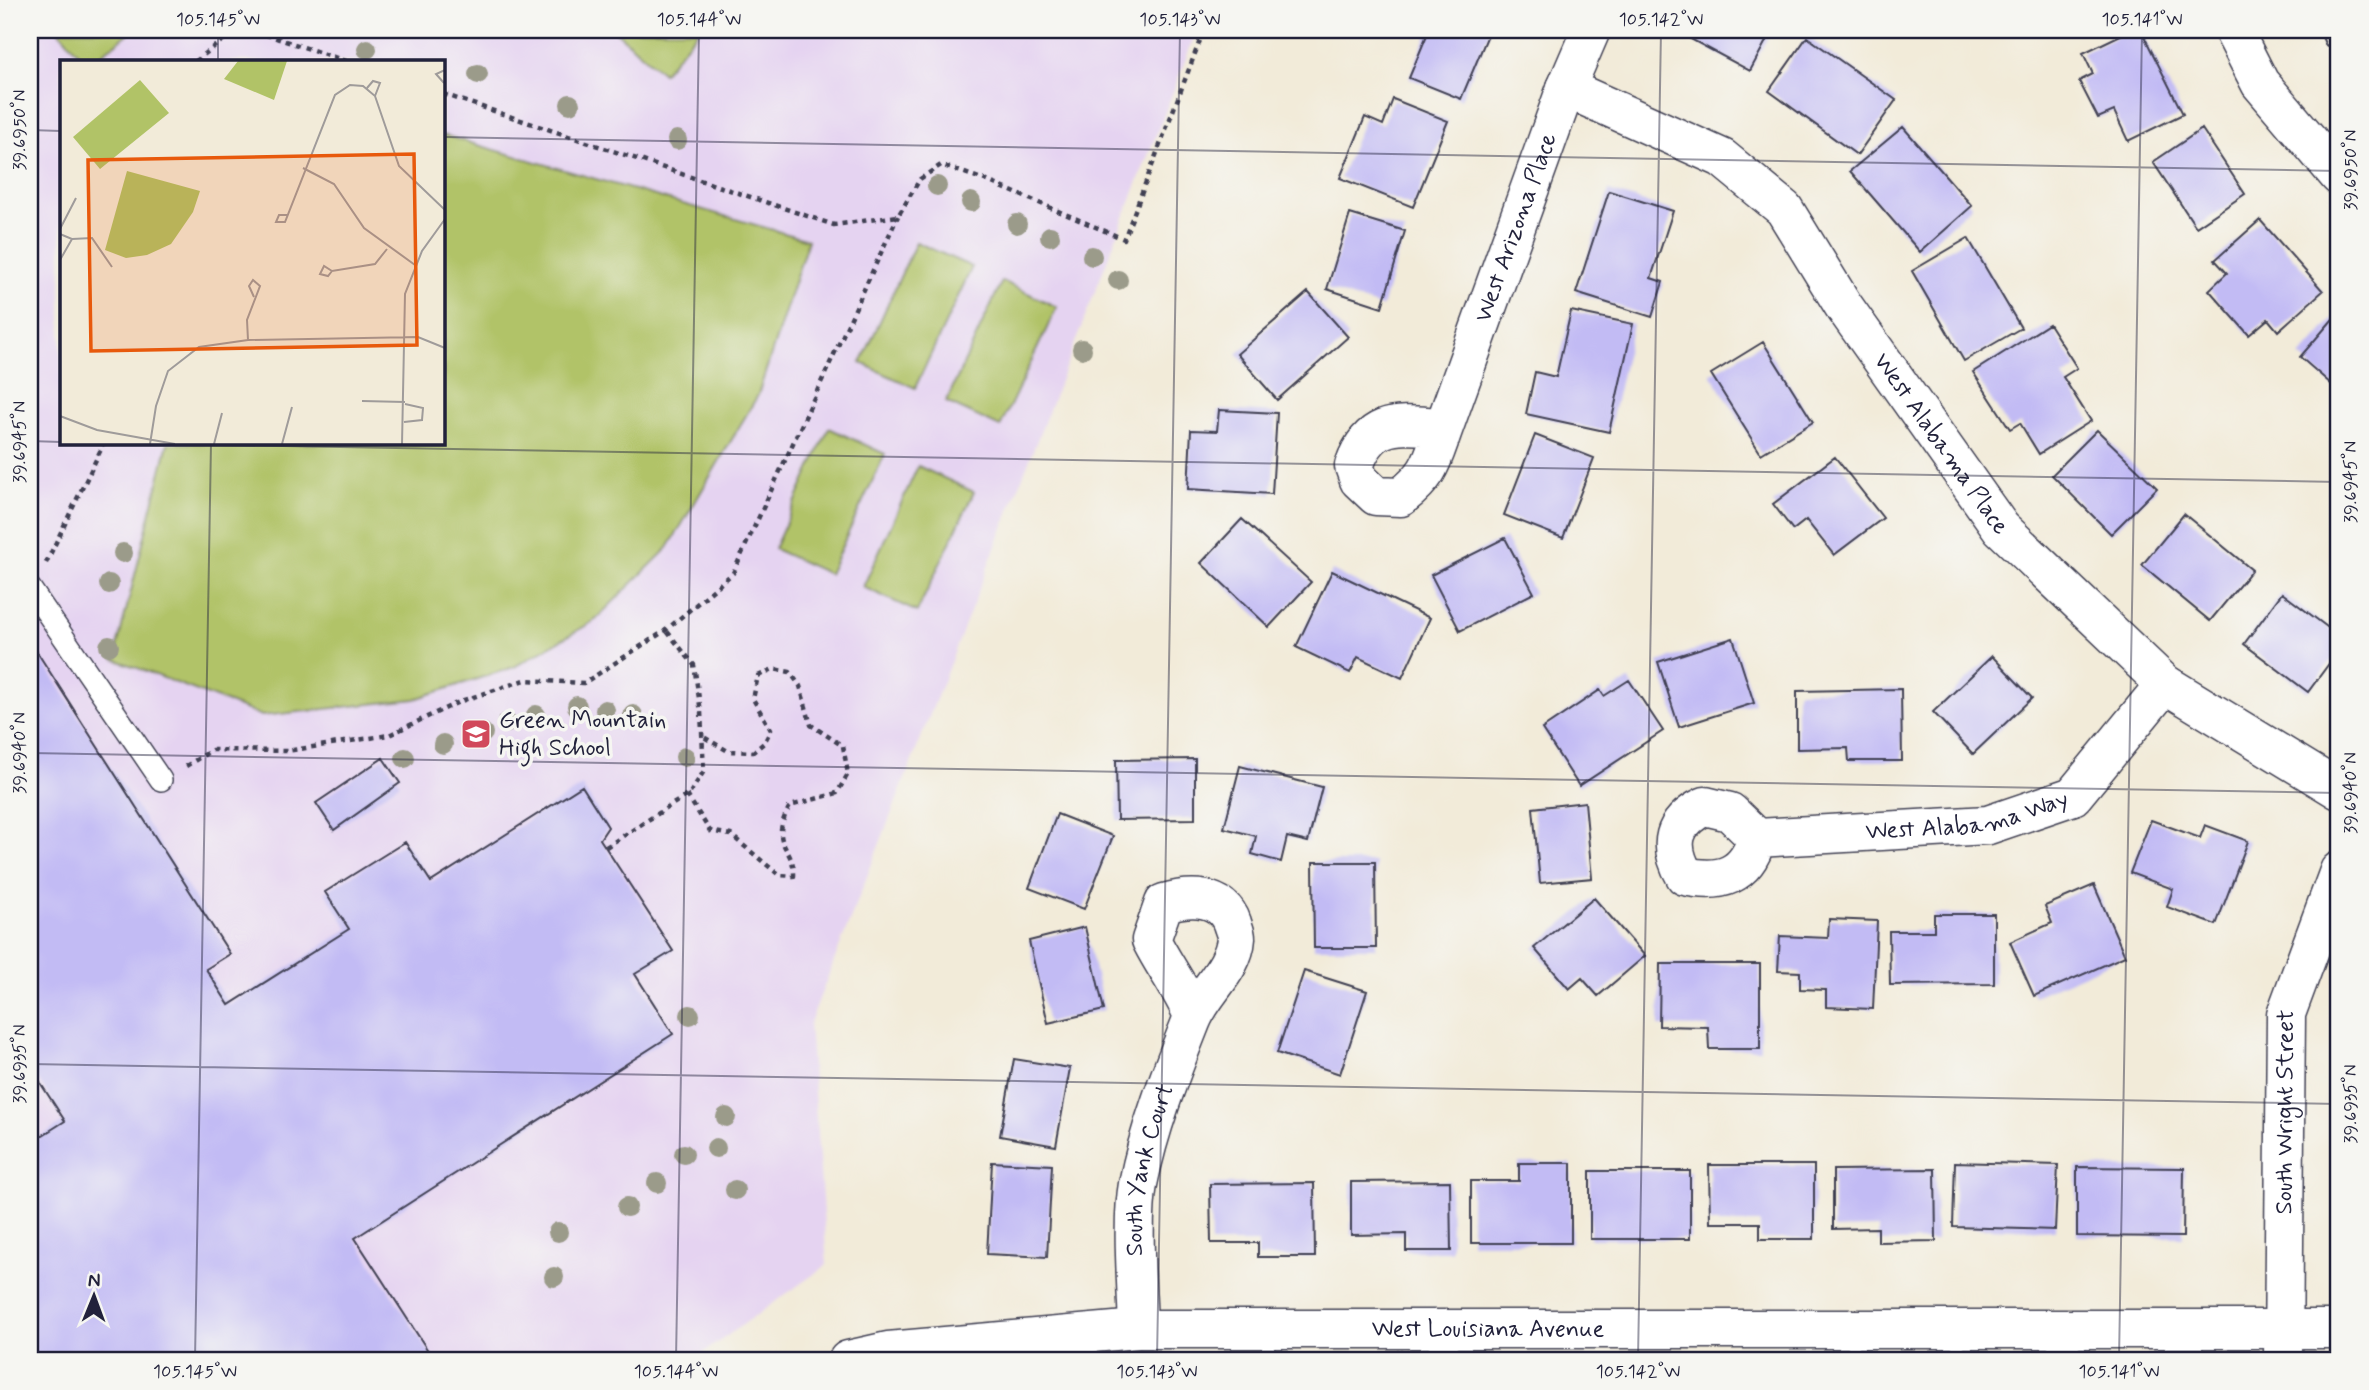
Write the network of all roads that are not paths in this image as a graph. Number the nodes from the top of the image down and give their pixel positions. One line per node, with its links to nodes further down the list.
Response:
1 (1591, 30): 3 (street, West Arizona Place)
2 (2233, 30): 4 (street)
3 (1566, 88): 5 (street, West Arizona Place); 7 (street, West Alabama Place)
4 (2339, 176)
5 (1444, 427)
6 (30, 588): 8 (lane)
7 (2165, 684): 9 (street, West Alabama Place); 10 (street, West Alabama Way)
8 (161, 780)
9 (2339, 790)
10 (1758, 838)
11 (2339, 871): 15 (street, South Wright Street)
12 (1193, 1016): 13 (street, South Yank Court)
13 (1138, 1328): 15 (street, West Louisiana Avenue); 16 (street, West Louisiana Avenue)
14 (2339, 1329): 15 (street, West Louisiana Avenue)
15 (2283, 1344)
16 (848, 1360)

